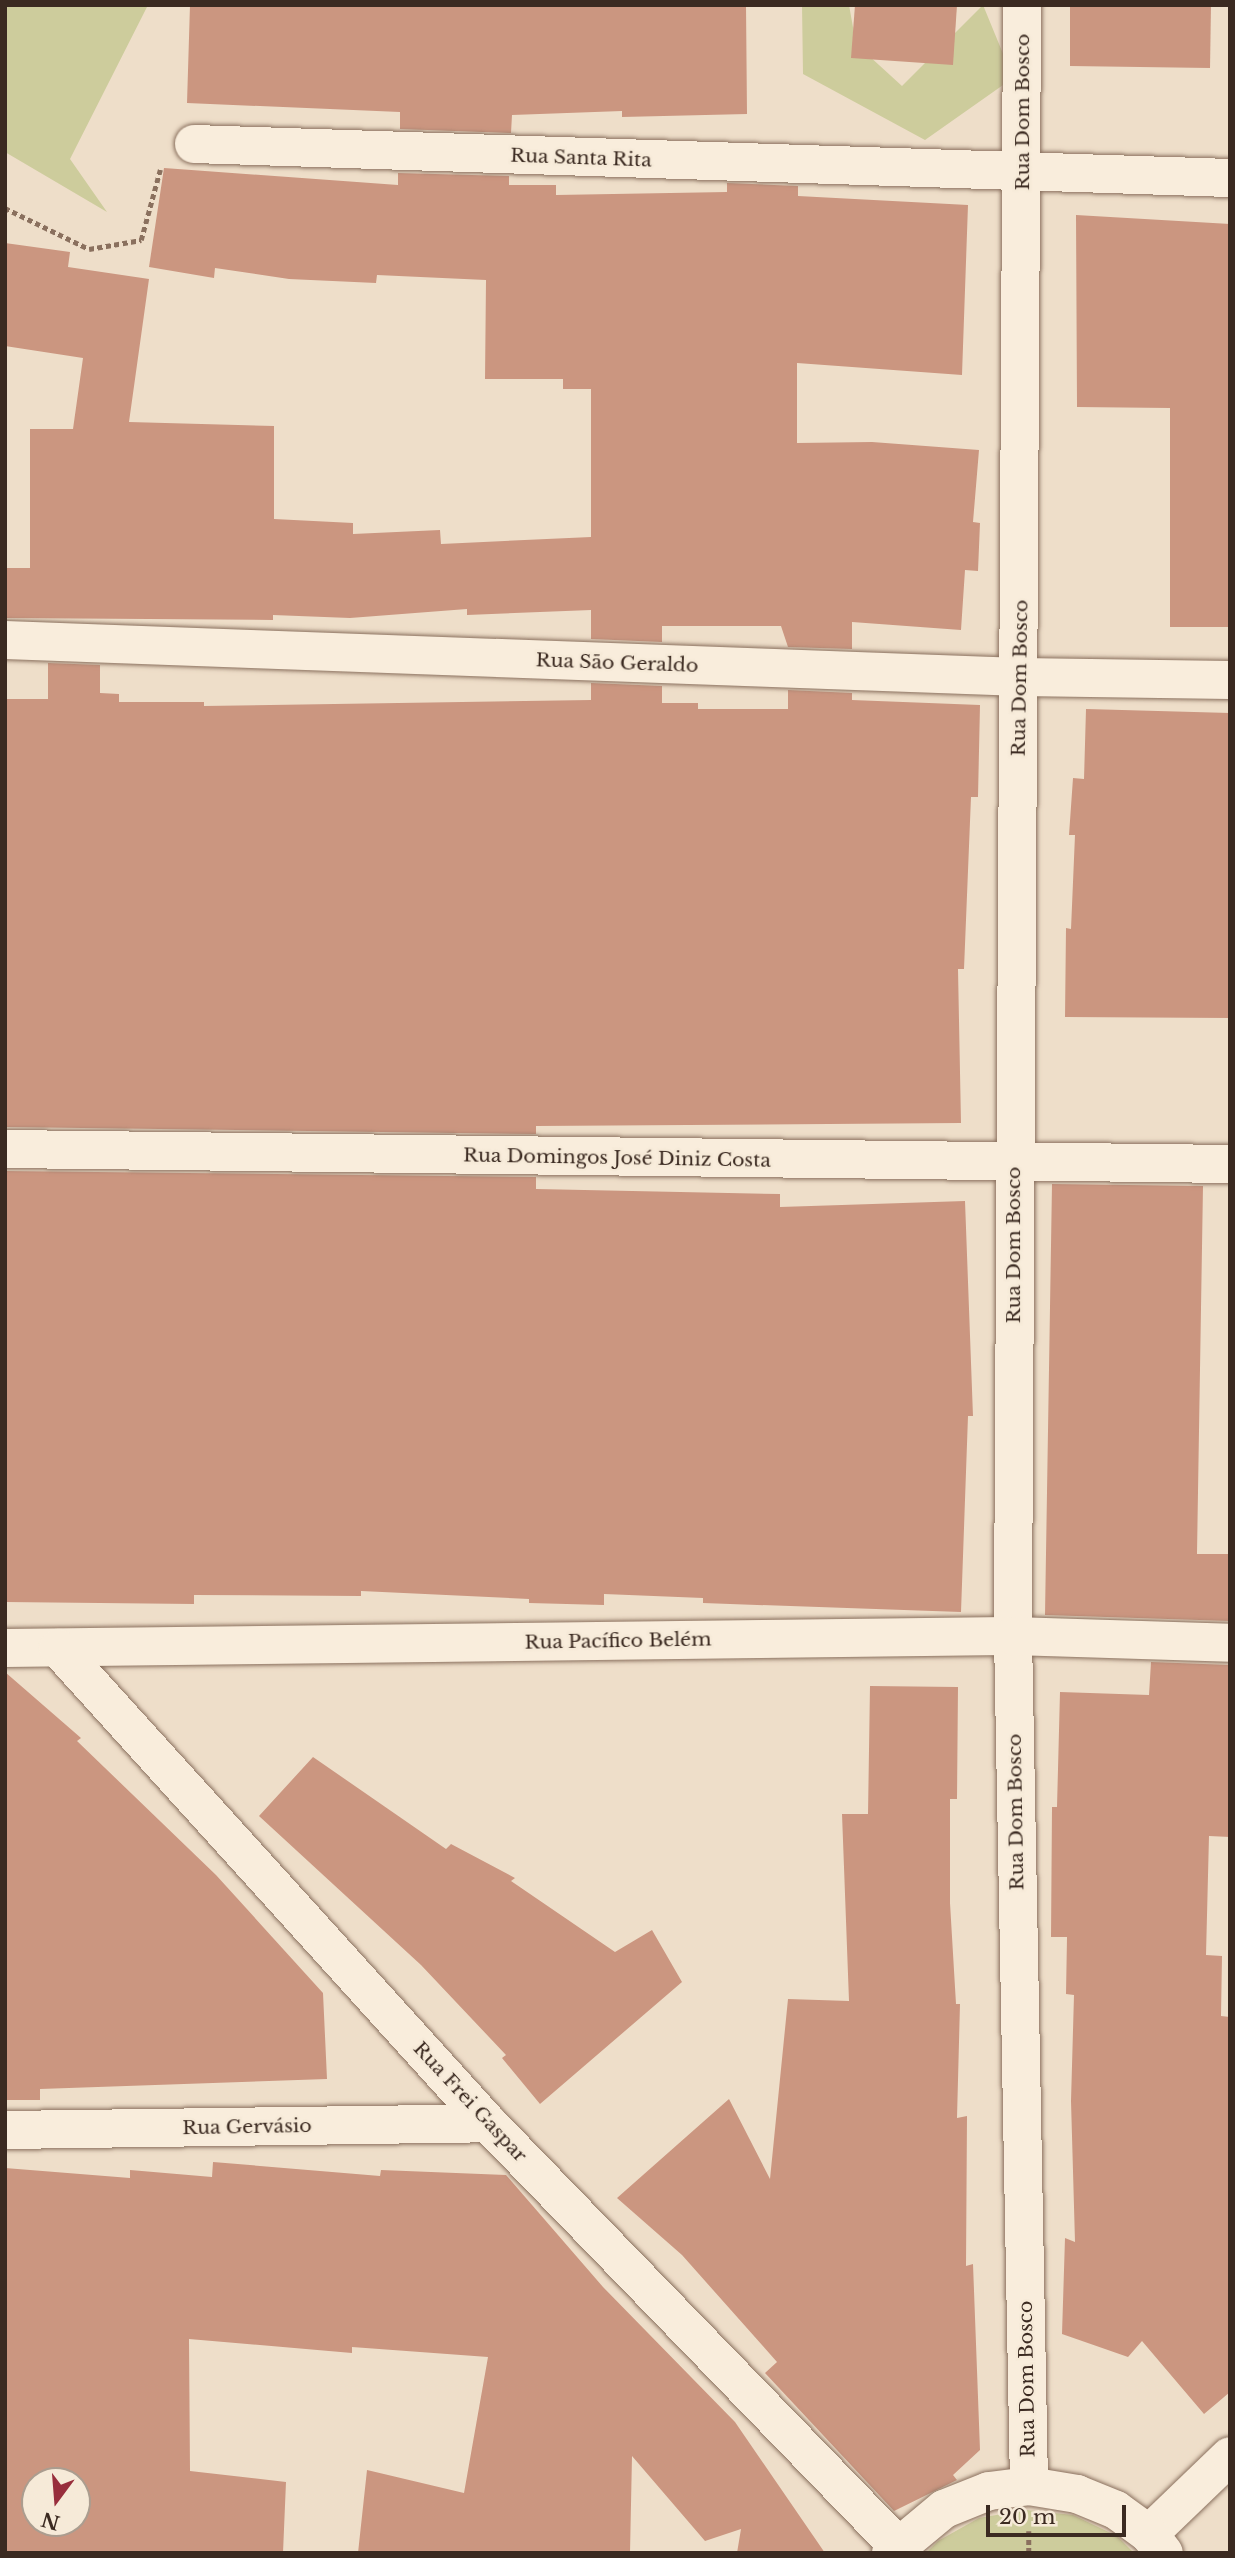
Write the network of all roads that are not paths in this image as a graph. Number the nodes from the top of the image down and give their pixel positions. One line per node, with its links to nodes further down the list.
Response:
1 (1022, 5): 3 (street, Rua Dom Bosco)
2 (194, 144): 3 (street, Rua Santa Rita)
3 (1024, 173): 4 (street, Rua Santa Rita); 6 (street, Rua Dom Bosco)
4 (1230, 178)
5 (5, 640): 6 (street, Rua São Geraldo)
6 (1020, 677): 7 (street, Rua São Geraldo); 10 (street, Rua Dom Bosco)
7 (1230, 680)
8 (5, 1149): 10 (street, Rua Domingos José Diniz Costa)
9 (1230, 1164): 10 (street, Rua Domingos José Diniz Costa)
10 (1015, 1165): 11 (street, Rua Dom Bosco)
11 (1013, 1636): 12 (street, Rua Pacífico Belém); 14 (street, Rua Pacífico Belém); 18 (street, Rua Dom Bosco)
12 (1230, 1643)
13 (5, 1647): 14 (street, Rua Pacífico Belém)
14 (58, 1648): 15 (street, Rua Frei Gaspar)
15 (488, 2123): 16 (street, Rua Gervásio); 20 (street, Rua Frei Gaspar)
16 (5, 2130)
17 (1230, 2456): 19 (street)
18 (1029, 2486): 19 (street); 20 (street)
19 (1157, 2544)
20 (893, 2548)

